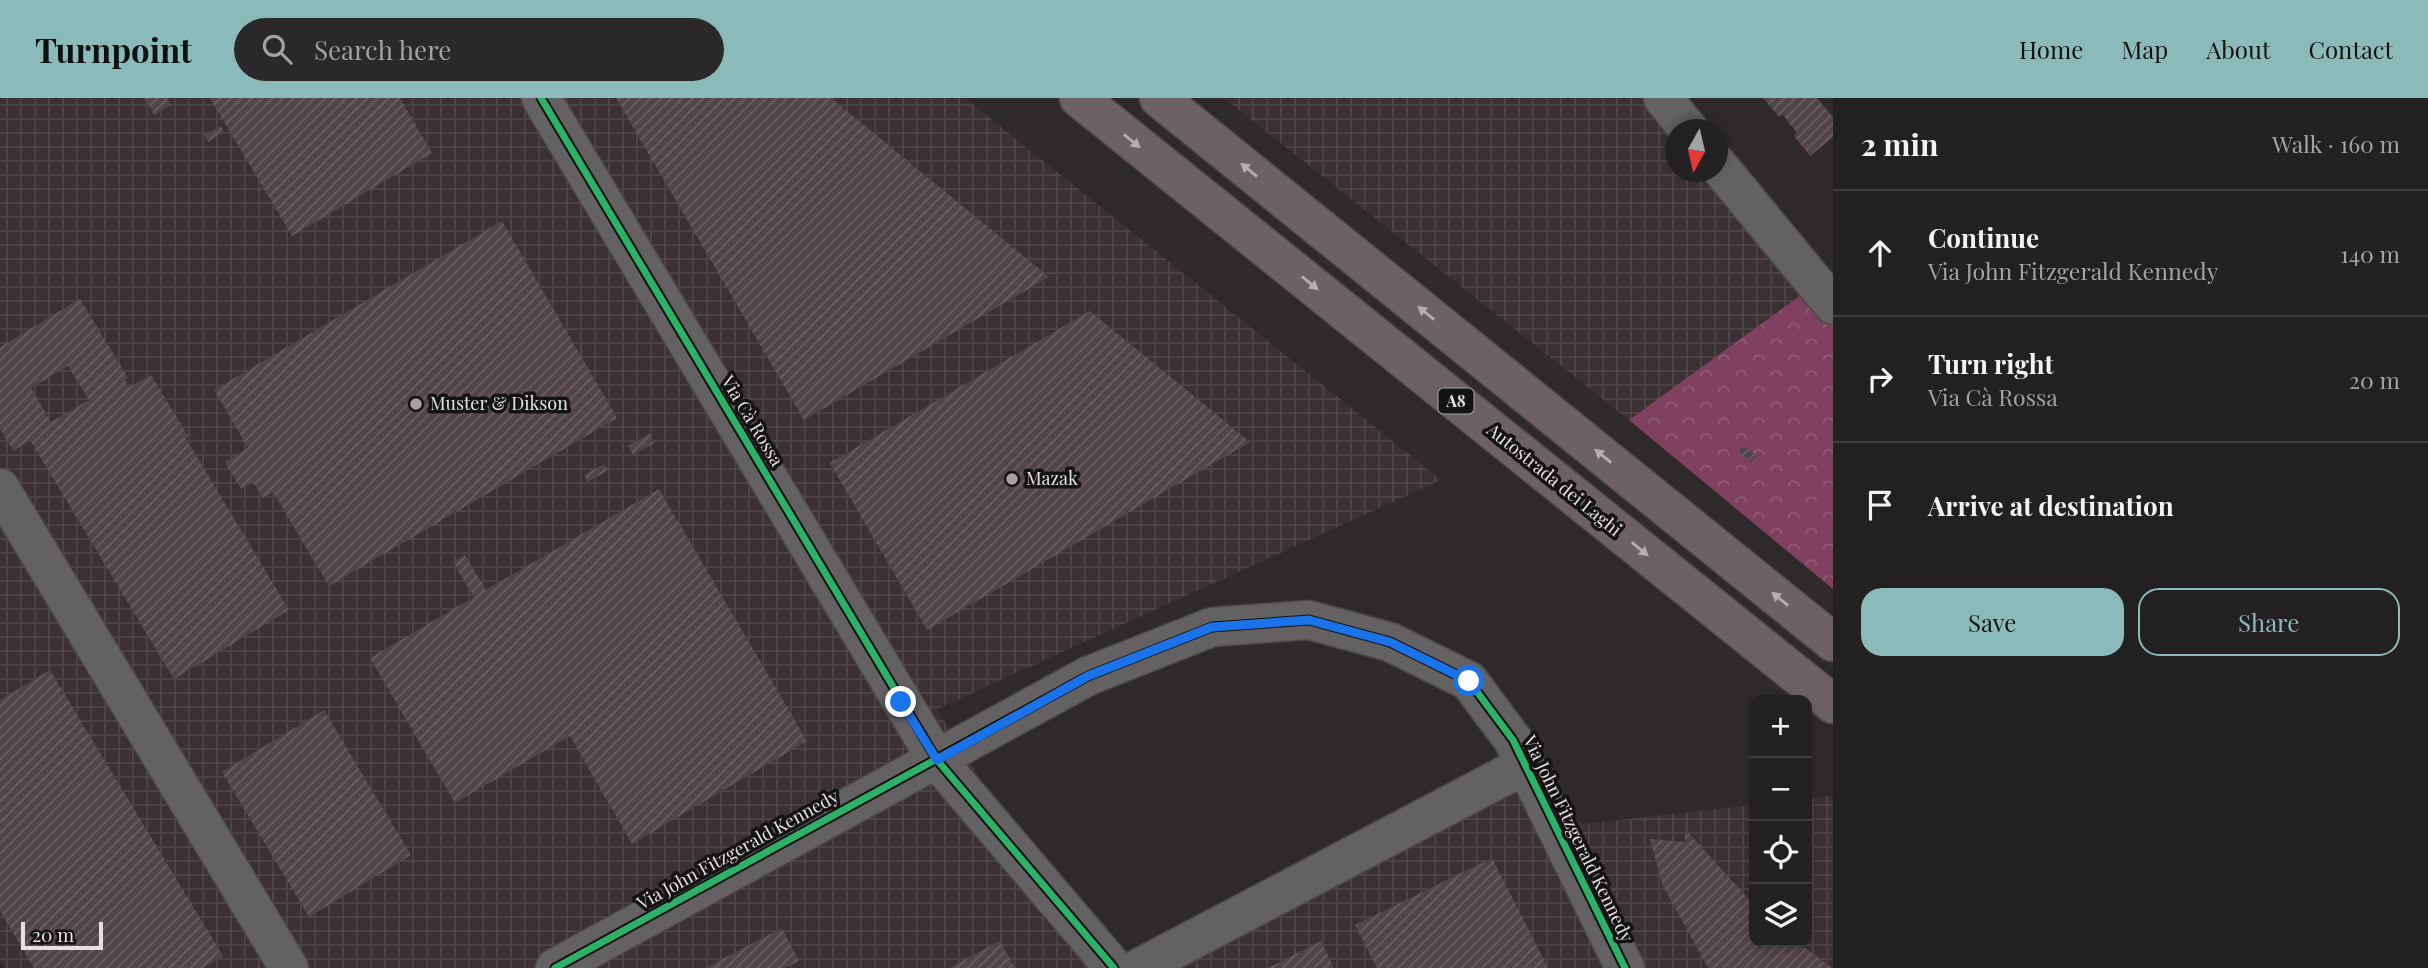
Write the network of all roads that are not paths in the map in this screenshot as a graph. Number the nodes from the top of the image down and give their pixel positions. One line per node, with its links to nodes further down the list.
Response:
1 (541, 98): 11 (street, Via Cà Rossa)
2 (1079, 98): 10 (highway, Autostrada dei Laghi / A8, one-way to 10)
3 (1159, 98): 9 (highway, one-way to 3)
4 (1663, 98): 5 (street)
5 (1680, 119)
6 (1728, 177): 7 (street)
7 (1833, 304)
8 (0, 488): 13 (street)
9 (1833, 642)
10 (1833, 704)
11 (937, 760): 12 (street, Via John Fitzgerald Kennedy); 14 (street, Via John Fitzgerald Kennedy); 15 (street)
12 (1525, 765): 16 (street, Via John Fitzgerald Kennedy); 17 (street, Via John Fitzgerald Kennedy)
13 (289, 968)
14 (555, 968)
15 (1114, 968)
16 (1139, 968)
17 (1625, 968)

